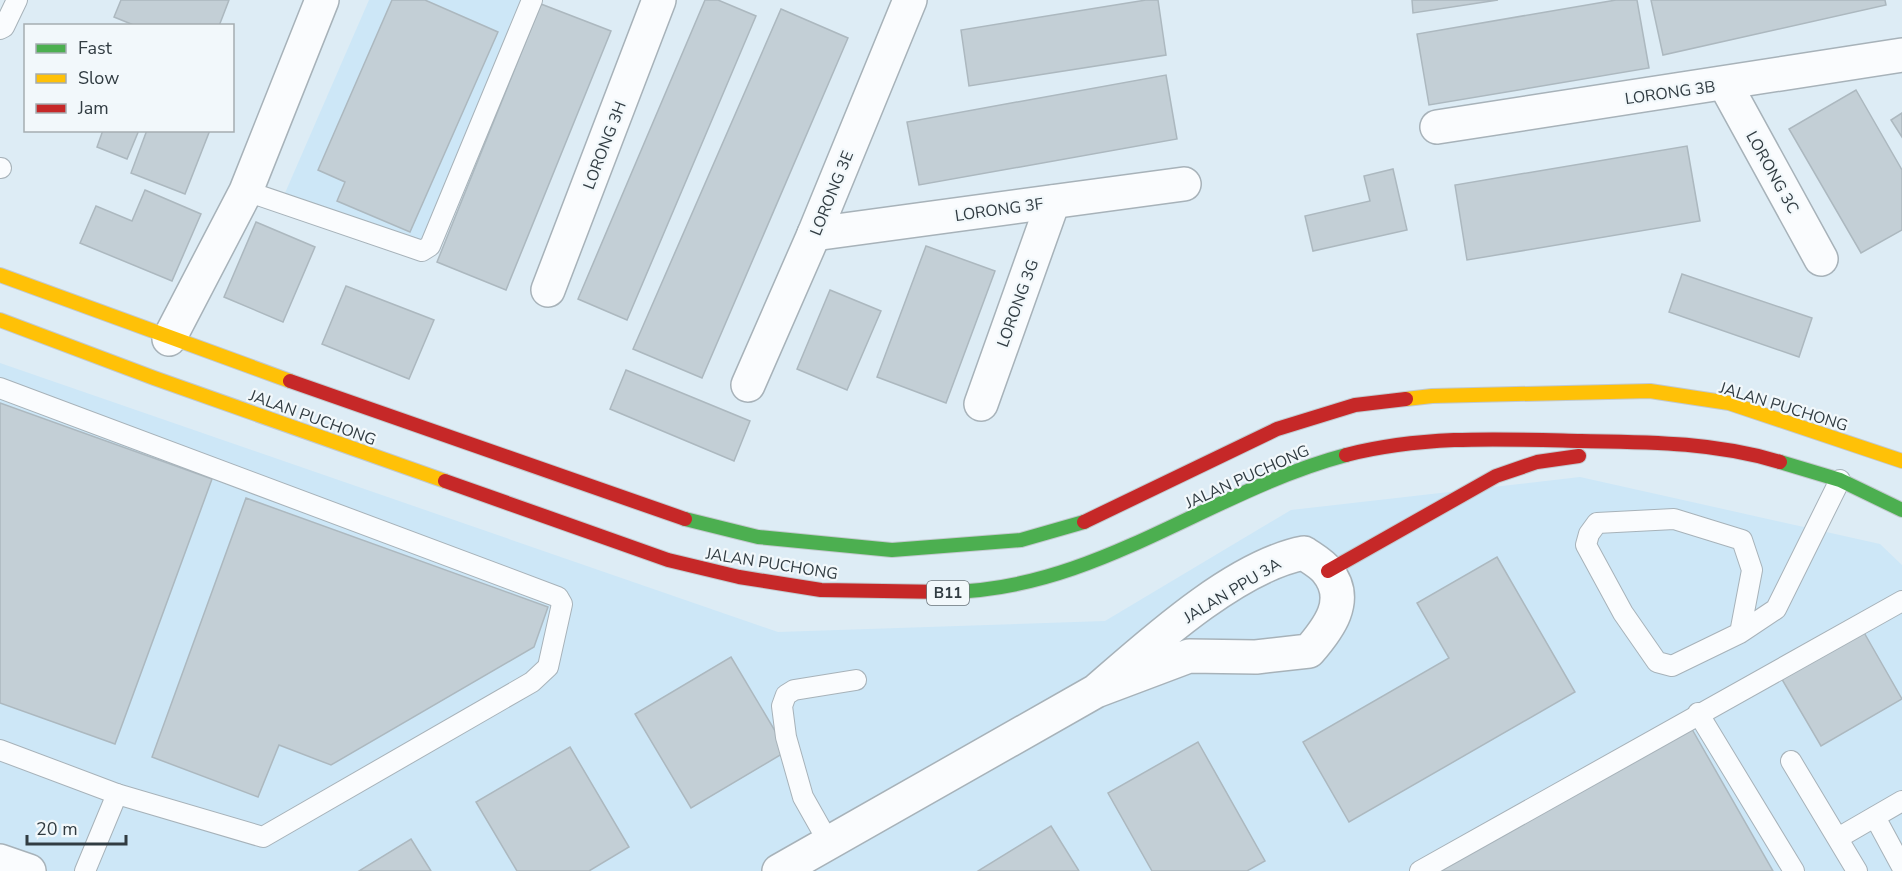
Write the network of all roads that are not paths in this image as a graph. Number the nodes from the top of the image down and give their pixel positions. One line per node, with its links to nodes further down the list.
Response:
1 (17, 0): 6 (lane)
2 (322, 0): 11 (street)
3 (532, 0): 11 (lane)
4 (659, 0): 16 (street, LORONG 3H)
5 (910, 0): 13 (street, LORONG 3E)
6 (0, 29)
7 (1902, 55): 8 (street, LORONG 3B)
8 (1725, 84): 9 (street, LORONG 3B); 14 (street, LORONG 3C)
9 (1437, 127)
10 (1184, 184): 12 (street, LORONG 3F)
11 (246, 191): 18 (street)
12 (1053, 202): 13 (street, LORONG 3F); 21 (street, LORONG 3G)
13 (814, 234): 19 (street, LORONG 3E)
14 (1821, 259)
15 (0, 275): 18 (main road, JALAN PUCHONG)
16 (548, 290)
17 (0, 320): 22 (main road, JALAN PUCHONG / B11)
18 (169, 339): 23 (main road, JALAN PUCHONG)
19 (748, 385)
20 (0, 388): 34 (lane)
21 (981, 404)
22 (1679, 443): 24 (main road, JALAN PUCHONG / B11); 26 (main road)
23 (1902, 461)
24 (1840, 480): 25 (main road, JALAN PUCHONG / B11); 28 (lane)
25 (1902, 510)
26 (1328, 571): 30 (street, JALAN PPU 3A); 30 (street, JALAN PPU 3A)
27 (1902, 601): 31 (lane)
28 (1740, 633): 28 (lane)
29 (856, 680): 38 (lane)
30 (1096, 691): 38 (street, JALAN PPU 3A)
31 (1698, 713): 44 (lane); 45 (lane)
32 (0, 750): 34 (lane)
33 (1791, 761): 37 (lane)
34 (117, 794): 42 (lane)
35 (1902, 801): 36 (lane)
36 (1875, 817): 37 (lane); 40 (lane)
37 (1838, 838): 46 (lane)
38 (829, 843): 43 (street, JALAN PPU 3A)
39 (0, 861): 41 (street)
40 (1902, 867)
41 (29, 871)
42 (85, 871)
43 (779, 871)
44 (1420, 871)
45 (1794, 871)
46 (1857, 871)

